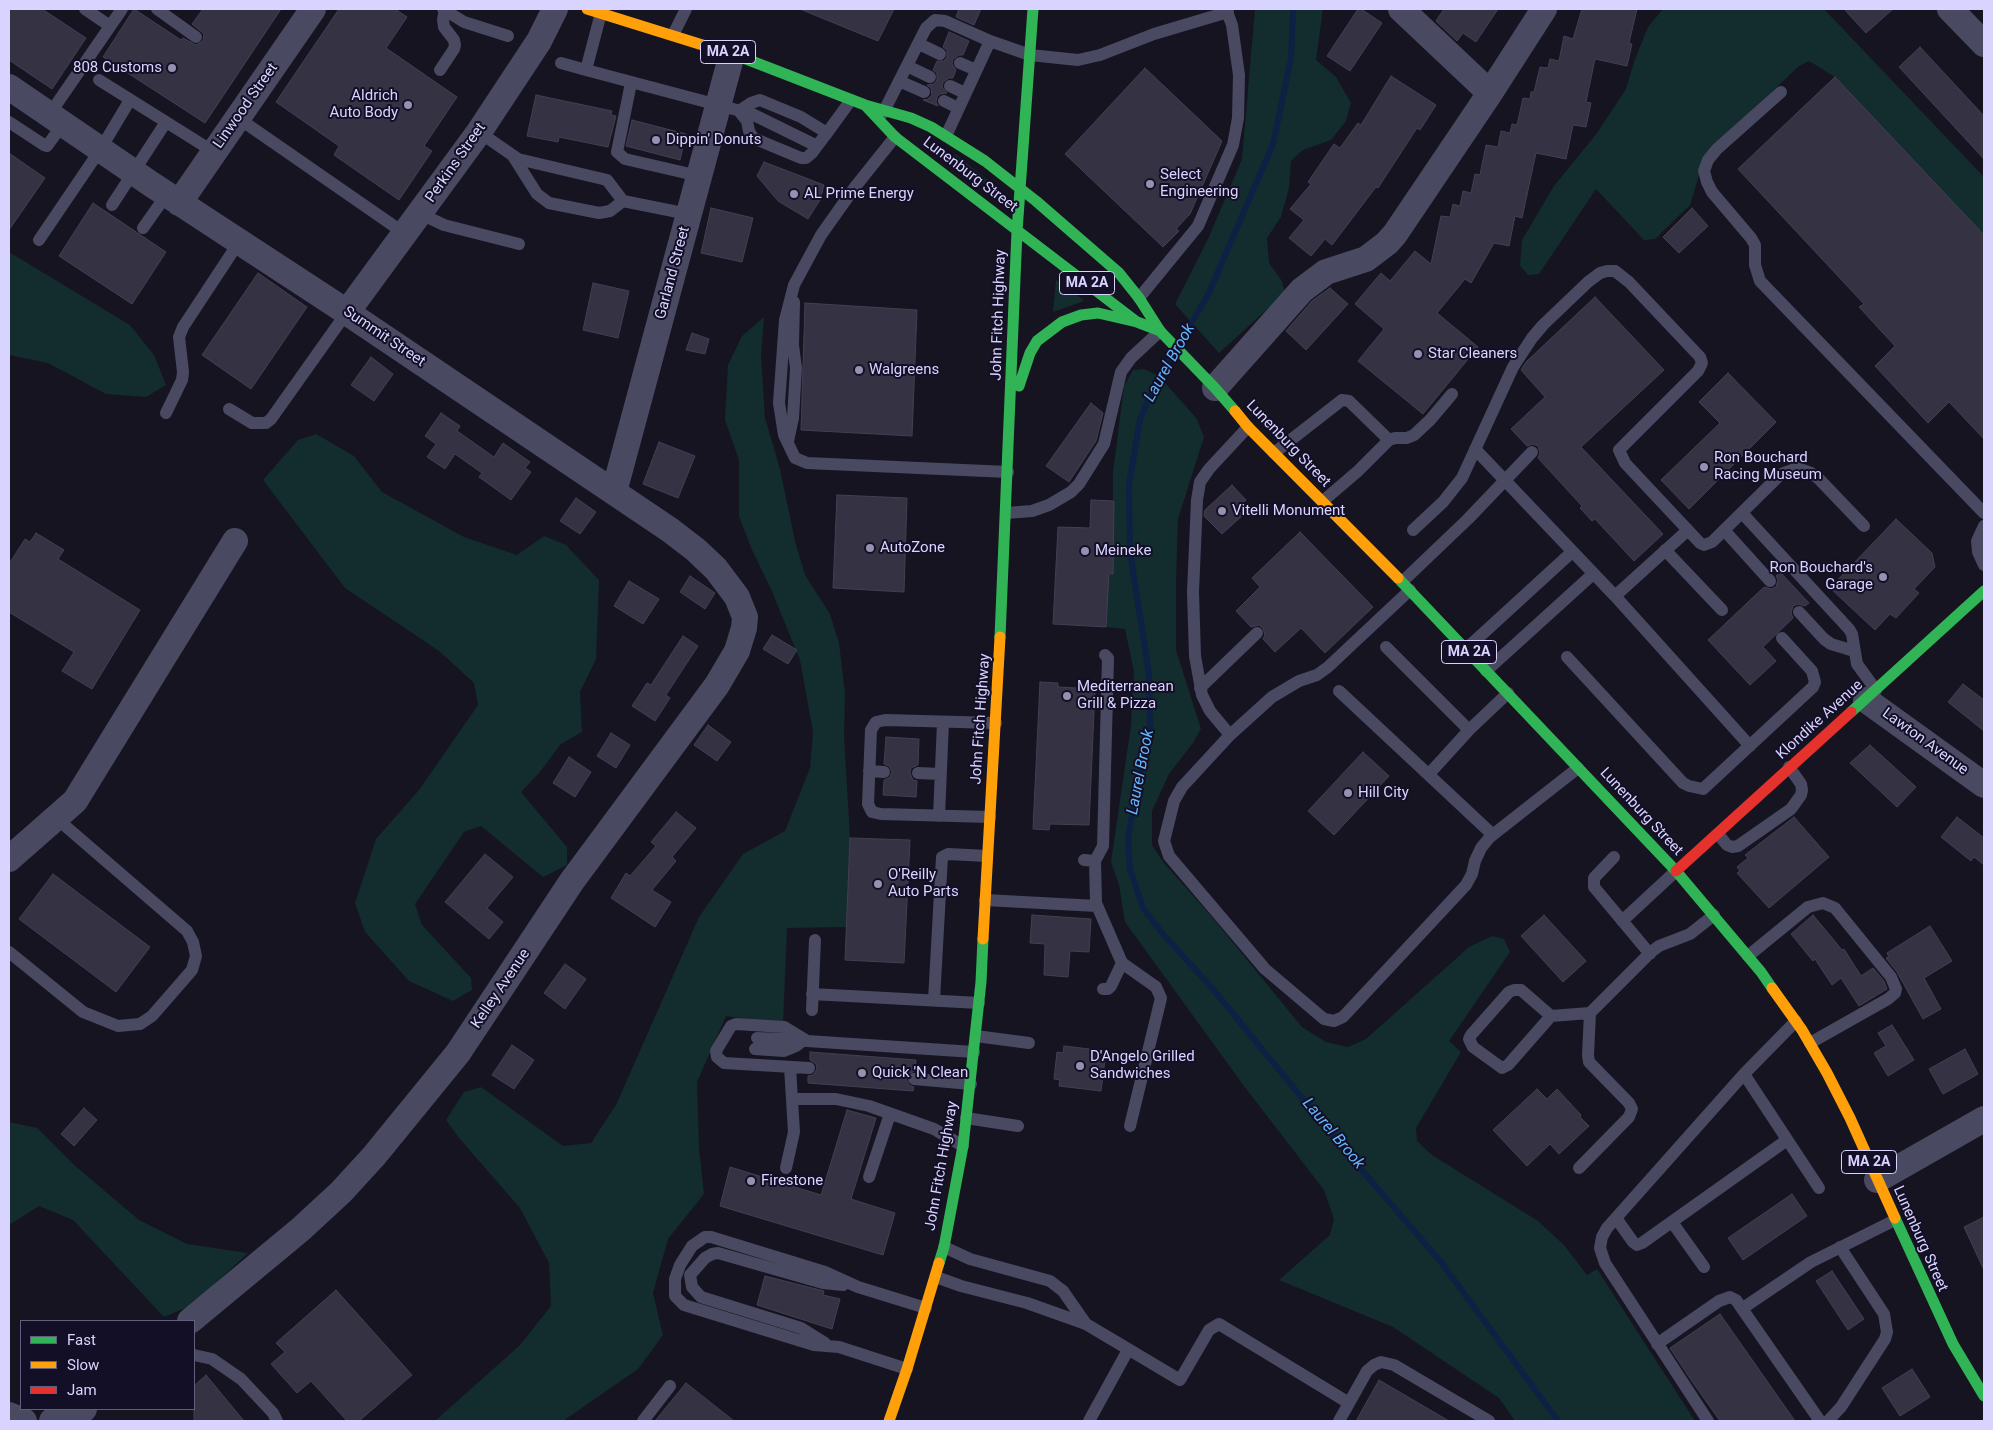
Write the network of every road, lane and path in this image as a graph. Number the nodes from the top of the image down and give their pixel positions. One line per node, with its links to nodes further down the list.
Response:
1 (85, 9): 16 (lane)
2 (122, 9): 16 (lane)
3 (157, 9): 15 (lane)
4 (313, 9): 48 (street, Linwood Street)
5 (445, 9): 17 (lane); 29 (lane)
6 (555, 9): 52 (street, Perkins Street)
7 (587, 9): 14 (main road, Lunenburg Street / MA 2A)
8 (686, 9): 18 (lane)
9 (1034, 9): 25 (main road, John Fitch Highway)
10 (1402, 9): 41 (street)
11 (1544, 9): 41 (street)
12 (1950, 9): 22 (street)
13 (1227, 10): 25 (lane); 74 (lane)
14 (601, 13): 18 (main road, Lunenburg Street / MA 2A); 30 (lane)
15 (174, 14): 19 (lane)
16 (110, 26): 49 (lane)
17 (508, 36)
18 (673, 36): 23 (main road, Lunenburg Street / MA 2A)
19 (196, 37)
20 (990, 41): 21 (lane); 25 (lane); 31 (lane)
21 (919, 44): 24 (lane); 28 (lane)
22 (1984, 44)
23 (732, 54): 43 (main road, Lunenburg Street / MA 2A); 45 (street, Garland Street)
24 (940, 54)
25 (1030, 56): 62 (main road, John Fitch Highway)
26 (561, 63): 30 (lane)
27 (960, 63): 31 (lane)
28 (907, 66): 32 (lane); 34 (lane)
29 (440, 70)
30 (586, 70): 35 (lane)
31 (976, 70): 40 (lane)
32 (930, 77)
33 (99, 80): 42 (lane)
34 (899, 81): 38 (lane); 47 (lane)
35 (631, 83): 45 (lane); 61 (lane)
36 (950, 86): 40 (lane)
37 (9, 87): 49 (street, Summit Street)
38 (924, 92)
39 (1781, 92): 94 (lane)
40 (965, 93): 46 (lane)
41 (1490, 93): 78 (street)
42 (130, 100): 51 (lane); 57 (lane)
43 (851, 100): 47 (main road, Lunenburg Street / MA 2A); 53 (lane)
44 (944, 101): 46 (lane)
45 (728, 108): 53 (lane); 56 (lane); 56 (lane); 61 (street, Garland Street)
46 (958, 108): 54 (lane)
47 (882, 116): 54 (main road, Lunenburg Street / MA 2A); 55 (main road, Lunenburg Street / MA 2A)
48 (238, 118): 58 (street, Linwood Street); 70 (lane)
49 (56, 119): 50 (lane); 57 (street, Summit Street)
50 (9, 122)
51 (166, 122): 58 (lane); 60 (lane)
52 (479, 132): 59 (lane); 66 (street, Perkins Street)
53 (827, 133): 56 (lane)
54 (946, 136): 62 (main road, Lunenburg Street / MA 2A)
55 (894, 137): 69 (main road, Lunenburg Street / MA 2A); 88 (lane)
56 (818, 146)
57 (100, 150): 60 (street, Summit Street); 71 (lane)
58 (214, 152): 63 (street, Linwood Street)
59 (513, 156): 64 (lane); 64 (lane)
60 (134, 173): 63 (street, Summit Street); 65 (lane)
61 (699, 176): 67 (street, Garland Street)
62 (1021, 189): 69 (main road, John Fitch Highway); 74 (main road, Lunenburg Street / MA 2A)
63 (173, 199): 68 (lane); 72 (street, Summit Street)
64 (623, 201): 67 (lane)
65 (112, 205)
66 (421, 212): 70 (street, Perkins Street); 73 (lane)
67 (688, 214): 90 (street, Garland Street)
68 (143, 228)
69 (1017, 231): 76 (main road, Lunenburg Street / MA 2A); 81 (main road, John Fitch Highway)
70 (404, 233): 75 (street, Perkins Street)
71 (39, 240)
72 (239, 242): 75 (street, Summit Street); 82 (lane)
73 (519, 244)
74 (1139, 298): 77 (main road, Lunenburg Street / MA 2A)
75 (347, 312): 80 (lane); 90 (street, Summit Street)
76 (1138, 322): 77 (main road, Lunenburg Street / MA 2A); 81 (main road)
77 (1160, 331): 78 (main road, Lunenburg Street / MA 2A); 92 (lane)
78 (1215, 388): 83 (main road, Lunenburg Street / MA 2A)
79 (1452, 394): 84 (lane)
80 (229, 409)
81 (1010, 411): 88 (main road, John Fitch Highway)
82 (166, 413)
83 (1248, 427): 87 (main road, Lunenburg Street / MA 2A); 120 (lane)
84 (1389, 440): 87 (lane); 91 (lane)
85 (1475, 449): 89 (lane); 97 (lane); 98 (lane)
86 (1532, 452): 89 (lane)
87 (1274, 453): 91 (main road, Lunenburg Street / MA 2A)
88 (1008, 472): 92 (main road, John Fitch Highway)
89 (1504, 480): 102 (lane); 106 (lane)
90 (614, 492): 109 (street, Summit Street)
91 (1323, 501): 106 (main road, Lunenburg Street / MA 2A)
92 (1006, 513): 125 (main road, John Fitch Highway)
93 (1742, 513): 95 (lane); 99 (lane); 116 (lane)
94 (1984, 513)
95 (1864, 526)
96 (1984, 526): 103 (lane)
97 (1413, 530)
98 (1688, 530): 99 (lane); 101 (lane)
99 (1724, 530): 105 (lane)
100 (235, 541): 139 (street)
101 (1666, 550): 108 (lane); 110 (lane)
102 (1572, 552): 104 (lane); 115 (lane)
103 (1984, 564)
104 (1593, 574): 108 (lane); 119 (lane)
105 (1770, 581)
106 (1406, 586): 115 (main road, Lunenburg Street / MA 2A); 127 (lane)
107 (1984, 591): 123 (main road, Klondike Avenue)
108 (1615, 596): 128 (lane)
109 (742, 607): 198 (street, Kelley Avenue)
110 (1722, 610)
111 (1799, 612): 116 (lane)
112 (1257, 633): 120 (lane)
113 (1782, 638): 128 (lane)
114 (1386, 647): 126 (lane)
115 (1466, 649): 119 (main road, Lunenburg Street / MA 2A)
116 (1854, 651): 123 (lane)
117 (1105, 655): 147 (lane)
118 (1567, 657): 128 (lane)
119 (1486, 671): 122 (main road, Lunenburg Street / MA 2A)
120 (1200, 688): 127 (lane)
121 (1339, 691): 135 (lane)
122 (1508, 693): 126 (lane); 130 (main road, Lunenburg Street / MA 2A)
123 (1871, 695): 129 (main road, Klondike Avenue); 136 (street, Lawton Avenue)
124 (942, 722): 125 (lane); 131 (lane); 134 (lane)
125 (996, 723): 138 (main road, John Fitch Highway)
126 (1469, 730): 135 (lane)
127 (1230, 735): 140 (lane)
128 (1750, 746)
129 (1789, 767): 141 (main road, Klondike Avenue); 141 (lane)
130 (1578, 768): 140 (lane); 145 (main road, Lunenburg Street / MA 2A)
131 (869, 771): 132 (lane); 137 (lane)
132 (884, 772)
133 (918, 773): 134 (lane)
134 (940, 774): 137 (lane)
135 (1428, 774): 140 (lane)
136 (1984, 785)
137 (939, 816): 138 (lane)
138 (990, 817): 142 (main road, John Fitch Highway)
139 (56, 818): 144 (street); 151 (lane)
140 (1493, 834)
141 (1718, 834): 145 (main road, Klondike Avenue)
142 (987, 856): 146 (main road, John Fitch Highway); 157 (lane)
143 (1614, 857): 149 (lane)
144 (9, 859)
145 (1676, 871): 148 (main road, Lunenburg Street / MA 2A); 149 (lane)
146 (985, 900): 147 (lane); 158 (main road, John Fitch Highway)
147 (1097, 906): 154 (lane)
148 (1714, 915): 152 (lane); 153 (main road, Lunenburg Street / MA 2A)
149 (1622, 921): 152 (lane)
150 (814, 940): 156 (lane)
151 (9, 952)
152 (1650, 954): 160 (lane)
153 (1748, 956): 162 (main road, Lunenburg Street / MA 2A); 167 (lane)
154 (1122, 963): 155 (lane); 180 (lane)
155 (1103, 990)
156 (812, 994): 157 (lane); 159 (lane)
157 (934, 1000): 158 (lane)
158 (979, 1003): 163 (main road, John Fitch Highway)
159 (812, 1010)
160 (1590, 1013): 161 (lane); 184 (lane)
161 (1552, 1016): 161 (lane)
162 (1796, 1021): 167 (main road, Lunenburg Street / MA 2A); 172 (lane)
163 (976, 1036): 166 (lane); 168 (main road, John Fitch Highway)
164 (757, 1037): 165 (lane); 165 (lane); 169 (lane); 169 (lane)
165 (804, 1040): 168 (lane)
166 (1029, 1043)
167 (1810, 1043): 186 (main road, Lunenburg Street / MA 2A)
168 (974, 1052): 174 (main road, John Fitch Highway)
169 (754, 1065): 170 (lane)
170 (790, 1067): 171 (lane); 175 (lane)
171 (809, 1068)
172 (1744, 1074): 181 (lane); 188 (lane)
173 (914, 1079): 174 (lane)
174 (971, 1084): 177 (main road, John Fitch Highway)
175 (792, 1099): 176 (lane); 183 (lane)
176 (890, 1114): 182 (lane); 185 (lane)
177 (966, 1118): 179 (lane); 182 (main road, John Fitch Highway)
178 (1984, 1119): 186 (street)
179 (1018, 1126)
180 (1130, 1126)
181 (1788, 1140): 187 (lane); 190 (lane)
182 (963, 1146): 191 (main road, John Fitch Highway)
183 (786, 1168)
184 (1579, 1168)
185 (868, 1178)
186 (1877, 1180): 189 (main road, Lunenburg Street / MA 2A)
187 (1819, 1188)
188 (1616, 1218): 190 (lane); 200 (lane)
189 (1895, 1220): 192 (lane); 206 (main road, Lunenburg Street / MA 2A)
190 (1672, 1222): 193 (lane)
191 (944, 1247): 194 (main road, John Fitch Highway); 199 (lane)
192 (1840, 1247): 197 (lane); 218 (lane)
193 (1704, 1267)
194 (936, 1277): 196 (main road, John Fitch Highway); 199 (lane)
195 (858, 1287): 196 (lane); 201 (lane); 201 (lane)
196 (926, 1308): 204 (main road, John Fitch Highway)
197 (1743, 1308): 200 (lane); 217 (lane)
198 (191, 1320)
199 (1086, 1324): 202 (lane)
200 (1657, 1344): 216 (lane)
201 (834, 1346): 204 (lane)
202 (1128, 1350): 207 (lane); 213 (lane)
203 (195, 1355): 210 (lane)
204 (907, 1369): 212 (main road, John Fitch Highway)
205 (670, 1386): 211 (lane)
206 (1984, 1396)
207 (1349, 1403): 214 (lane); 215 (lane)
208 (9, 1415): 209 (street)
209 (24, 1421)
210 (277, 1421)
211 (643, 1421)
212 (889, 1421)
213 (1089, 1421)
214 (1339, 1421)
215 (1489, 1421)
216 (1708, 1421)
217 (1820, 1421)
218 (1828, 1421)

